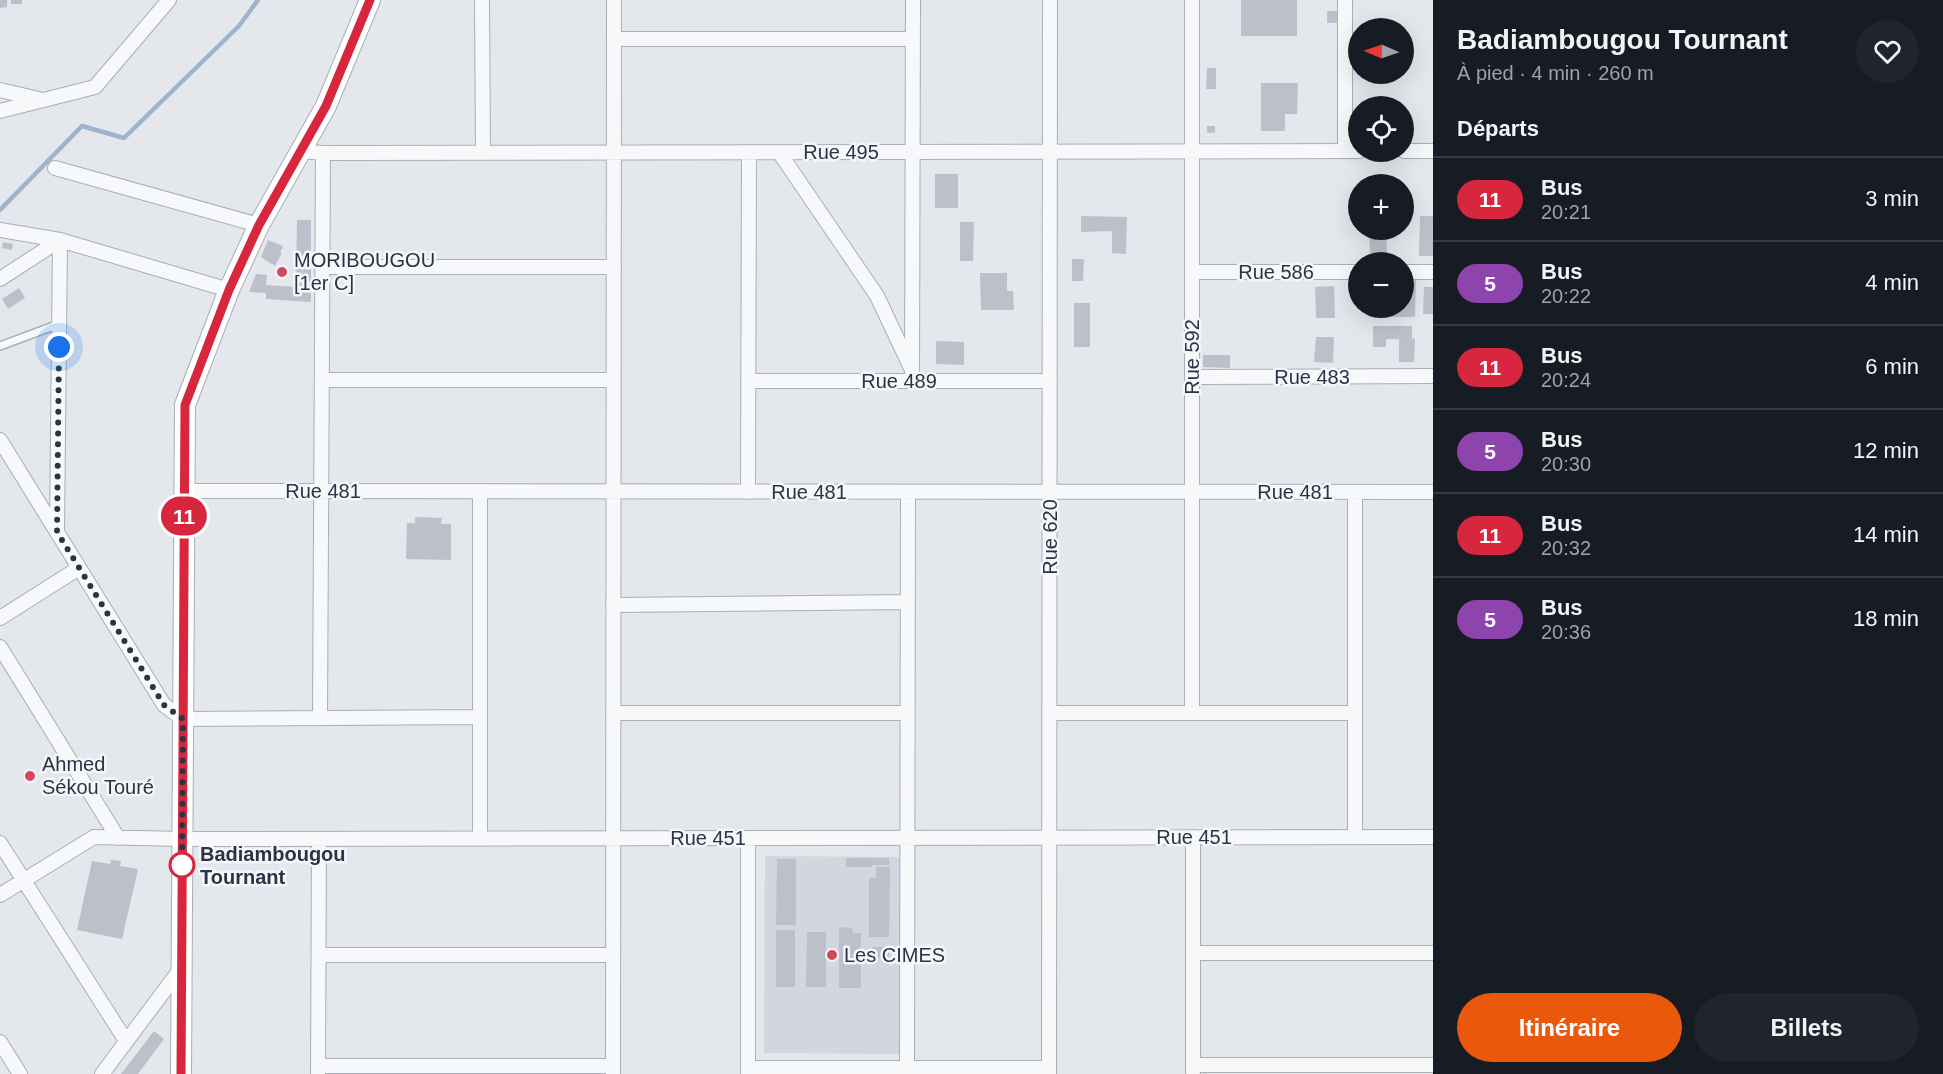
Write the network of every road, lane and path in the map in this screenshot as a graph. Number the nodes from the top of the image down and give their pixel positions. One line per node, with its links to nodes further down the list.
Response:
1 (169, 0): 12 (street)
2 (370, 0): 17 (main road)
3 (482, 0): 23 (street)
4 (614, 0): 9 (street)
5 (913, 0): 10 (street)
6 (1050, 0): 20 (street, Rue 620)
7 (1192, 0): 21 (street, Rue 592)
8 (1345, 0): 14 (street)
9 (614, 39): 10 (street); 24 (street)
10 (912, 39): 19 (street)
11 (0, 90): 12 (street)
12 (43, 100): 13 (street)
13 (0, 111)
14 (1345, 151): 21 (street, Rue 495)
15 (1414, 151): 16 (street)
16 (1433, 151)
17 (301, 152): 22 (street, Rue 495); 27 (main road)
18 (779, 152): 19 (street, Rue 495); 25 (street, Rue 495); 40 (street)
19 (913, 152): 20 (street, Rue 495); 40 (street)
20 (1050, 152): 21 (street, Rue 495); 46 (street, Rue 620)
21 (1192, 152): 32 (street, Rue 592)
22 (323, 153): 23 (street, Rue 495); 30 (street)
23 (483, 153): 24 (street, Rue 495)
24 (614, 153): 25 (street, Rue 495); 31 (street)
25 (748, 153): 45 (street)
26 (55, 168): 27 (street)
27 (259, 225): 37 (main road)
28 (0, 230): 29 (street)
29 (60, 240): 36 (street); 37 (street); 38 (street)
30 (322, 267): 31 (street); 43 (street)
31 (614, 267): 44 (street)
32 (1192, 272): 33 (street, Rue 586); 42 (street, Rue 592)
33 (1348, 272)
34 (1414, 272): 35 (street)
35 (1433, 272)
36 (0, 279)
37 (229, 290): 48 (main road)
38 (59, 324): 39 (lane); 58 (street)
39 (0, 346)
40 (912, 375): 45 (street, Rue 489); 46 (street, Rue 489)
41 (1433, 376): 42 (street, Rue 483)
42 (1192, 377): 55 (street, Rue 592)
43 (322, 380): 44 (street); 49 (street)
44 (613, 380): 51 (street)
45 (748, 381): 52 (street)
46 (1050, 381): 54 (street, Rue 620)
47 (0, 440): 58 (street)
48 (184, 491): 49 (street, Rue 481); 71 (main road)
49 (321, 491): 50 (street, Rue 481); 70 (street)
50 (480, 491): 51 (street, Rue 481); 69 (street)
51 (613, 491): 52 (street, Rue 481); 61 (street)
52 (748, 492): 53 (street, Rue 481)
53 (908, 492): 54 (street, Rue 481); 60 (street)
54 (1050, 492): 55 (street, Rue 481); 66 (street, Rue 620)
55 (1192, 492): 56 (street, Rue 481); 67 (street, Rue 592)
56 (1355, 492): 57 (street, Rue 481); 68 (street)
57 (1433, 492)
58 (57, 532): 59 (street)
59 (79, 568): 62 (street); 71 (street)
60 (908, 602): 61 (street); 65 (street)
61 (613, 605): 64 (street)
62 (0, 618)
63 (0, 647): 77 (street)
64 (613, 713): 65 (street); 79 (street)
65 (907, 713): 72 (street)
66 (1050, 713): 67 (street); 73 (street, Rue 620)
67 (1192, 713): 68 (street)
68 (1355, 713): 75 (street)
69 (480, 717): 70 (street); 78 (street)
70 (320, 718): 71 (street)
71 (183, 719): 81 (main road)
72 (907, 837): 73 (street, Rue 451); 80 (street, Rue 451); 94 (street)
73 (1049, 837): 74 (street, Rue 451); 99 (street, Rue 620)
74 (1193, 837): 75 (street, Rue 451); 86 (street)
75 (1355, 837): 76 (street, Rue 451)
76 (1433, 837)
77 (118, 838): 81 (street, Rue 451); 84 (street, Rue 451)
78 (480, 838): 79 (street, Rue 451); 82 (street, Rue 451)
79 (613, 838): 80 (street, Rue 451); 89 (street)
80 (748, 838): 98 (street)
81 (182, 839): 82 (street, Rue 451); 90 (main road)
82 (319, 839): 88 (street)
83 (0, 843): 84 (street)
84 (24, 880): 85 (street, Rue 451); 91 (street)
85 (0, 895)
86 (1193, 953): 87 (street); 95 (street)
87 (1433, 953)
88 (319, 955): 89 (street); 96 (street)
89 (613, 955): 97 (street)
90 (182, 967): 91 (street); 100 (main road)
91 (126, 1041): 102 (street)
92 (0, 1042): 101 (street)
93 (1433, 1065): 95 (street)
94 (907, 1068): 98 (street); 99 (street)
95 (1193, 1069)
96 (318, 1070): 97 (street)
97 (613, 1070)
98 (748, 1071)
99 (1049, 1071)
100 (178, 1072)
101 (20, 1074)
102 (102, 1074)

